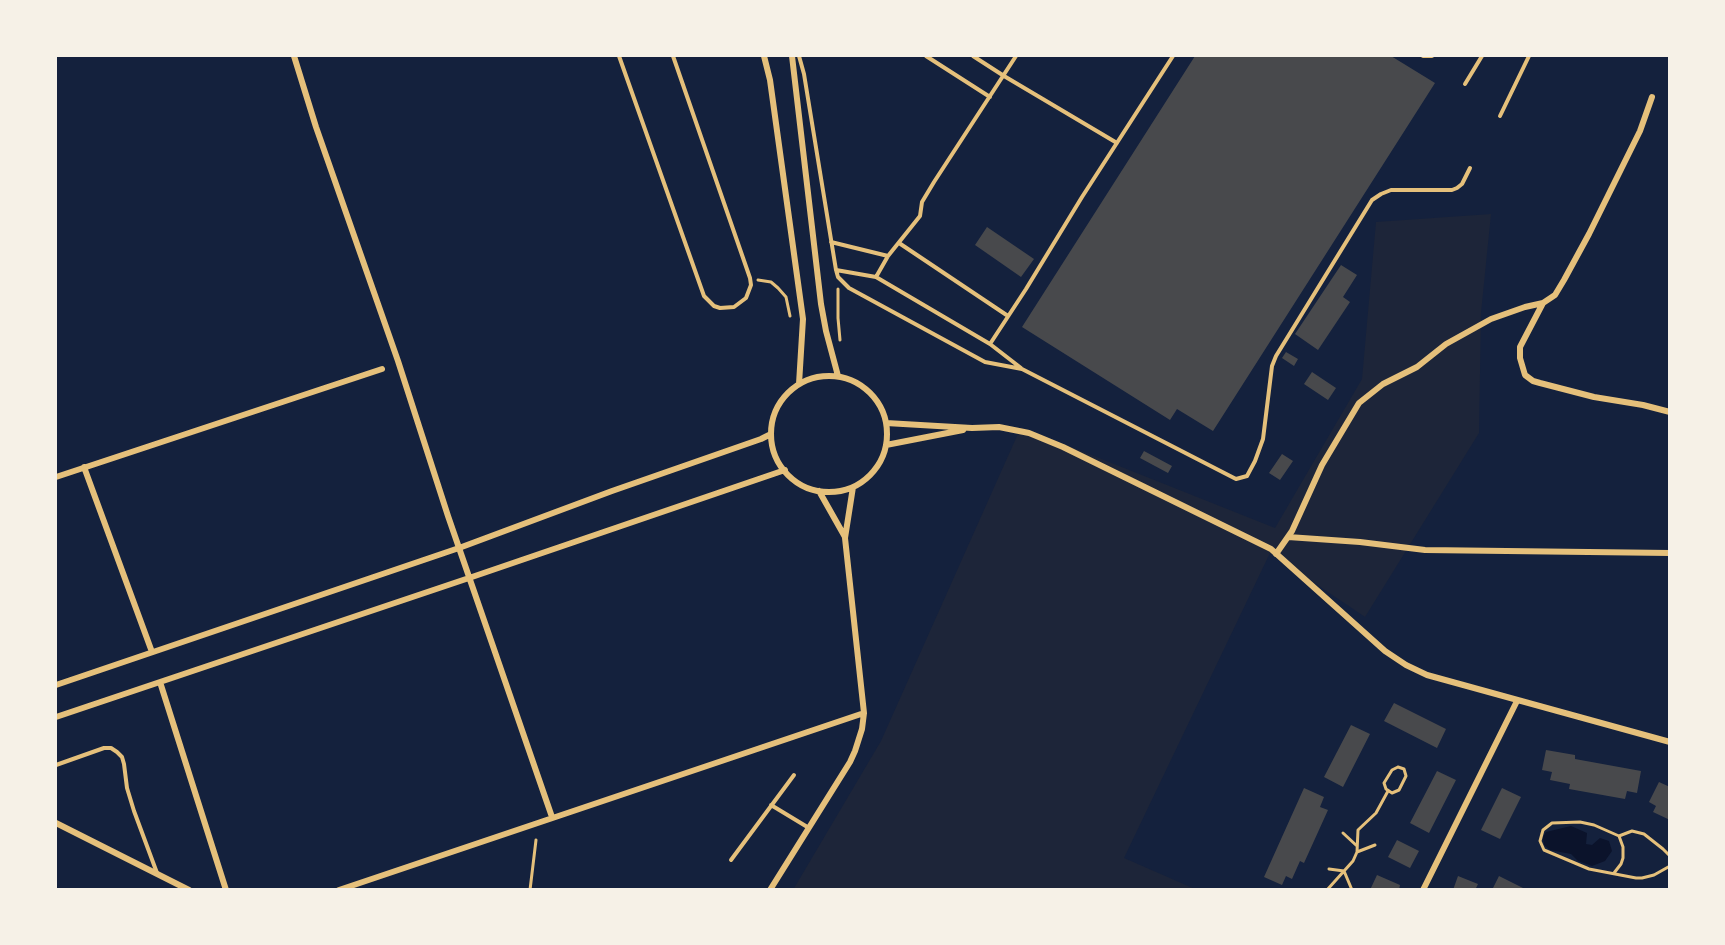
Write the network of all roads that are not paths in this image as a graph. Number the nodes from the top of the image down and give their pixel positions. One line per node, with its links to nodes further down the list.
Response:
1 (294, 56): 46 (street)
2 (619, 56): 3 (lane)
3 (673, 56)
4 (764, 56): 33 (street)
5 (792, 56): 32 (street)
6 (799, 56): 22 (lane)
7 (926, 56): 17 (lane)
8 (973, 56): 15 (lane)
9 (1016, 56): 15 (lane)
10 (1173, 56): 20 (lane)
11 (1423, 56): 12 (lane)
12 (1432, 56)
13 (1482, 56): 16 (lane)
14 (1529, 56): 19 (lane)
15 (1004, 76): 17 (lane); 20 (lane)
16 (1466, 84)
17 (990, 97): 23 (lane)
18 (1652, 97): 27 (street)
19 (1500, 116)
20 (1117, 143): 28 (lane)
21 (1470, 168): 31 (lane)
22 (831, 242): 24 (lane); 25 (lane)
23 (898, 243): 24 (lane); 28 (lane)
24 (888, 256): 26 (lane)
25 (836, 270): 26 (lane); 31 (lane)
26 (876, 277): 29 (lane)
27 (1543, 303): 34 (street); 44 (street)
28 (1008, 316): 29 (lane)
29 (990, 344): 31 (lane)
30 (382, 369): 39 (street)
31 (1022, 369)
32 (838, 376): 33 (street); 35 (street)
33 (799, 384): 37 (street)
34 (1670, 412)
35 (886, 423): 36 (street); 38 (street)
36 (972, 428): 38 (street); 48 (street)
37 (771, 434): 40 (street); 46 (street)
38 (886, 445): 42 (street)
39 (84, 467): 41 (street); 50 (street)
40 (785, 470): 43 (street); 49 (street)
41 (56, 477)
42 (853, 487): 43 (street); 45 (street)
43 (819, 491): 45 (street)
44 (1288, 537): 47 (street); 48 (street)
45 (845, 538): 54 (street)
46 (459, 548): 49 (street); 50 (street)
47 (1670, 553)
48 (1276, 554): 53 (street)
49 (469, 578): 51 (street); 60 (street)
50 (152, 652): 52 (street)
51 (160, 682): 55 (street); 66 (street)
52 (56, 685)
53 (1517, 701): 56 (street); 69 (street)
54 (864, 714): 60 (street); 62 (street)
55 (56, 717)
56 (1670, 742)
57 (56, 765): 64 (lane)
58 (794, 774): 59 (lane)
59 (771, 805): 62 (lane); 63 (lane)
60 (552, 817): 67 (street)
61 (56, 824): 64 (street)
62 (809, 828): 68 (street)
63 (731, 860)
64 (157, 875): 65 (street)
65 (189, 890)
66 (226, 890)
67 (339, 890)
68 (770, 890)
69 (1423, 890)

